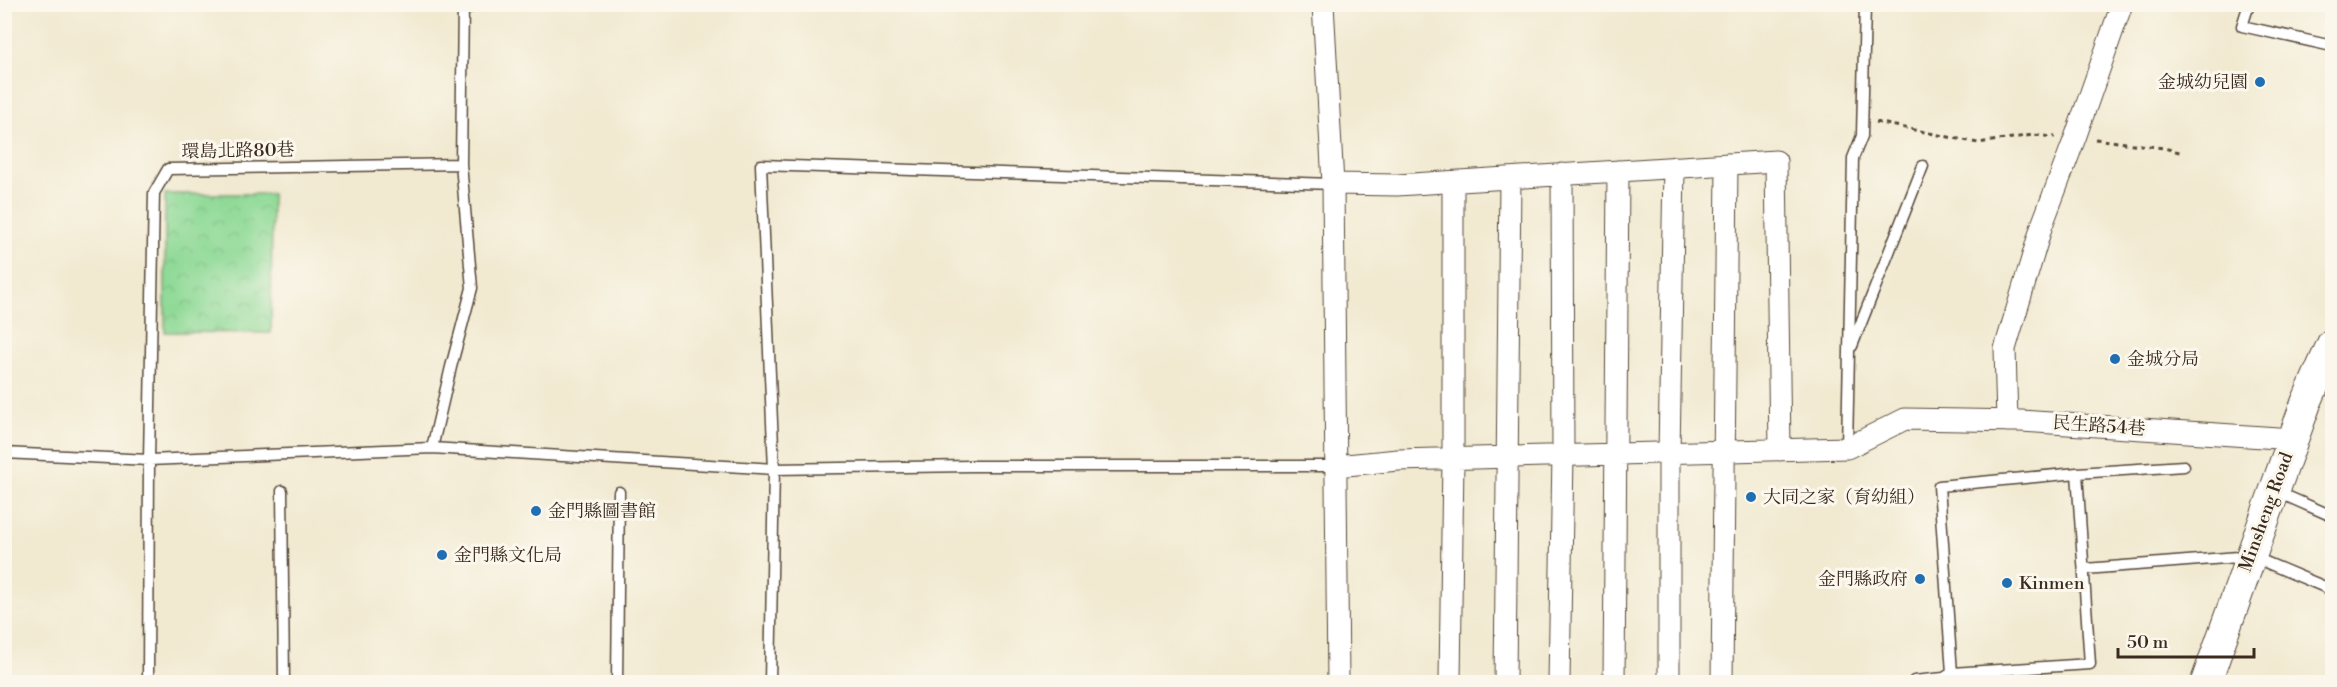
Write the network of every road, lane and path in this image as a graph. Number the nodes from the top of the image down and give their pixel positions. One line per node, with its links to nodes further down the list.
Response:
1 (478, 4): 6 (lane)
2 (1323, 4): 19 (street)
3 (1865, 4): 8 (lane)
4 (2122, 4): 9 (street)
5 (2249, 4): 7 (lane)
6 (463, 7): 11 (lane)
7 (2332, 46)
8 (1862, 124): 9 (path); 21 (lane)
9 (2075, 138): 10 (path); 22 (street)
10 (2183, 153)
11 (461, 164): 24 (lane); 34 (lane, 環島北路80巷)
12 (1727, 164): 14 (street); 26 (street); 27 (street)
13 (1923, 166): 21 (lane)
14 (1674, 167): 15 (street); 29 (street)
15 (1618, 171): 16 (street); 30 (street)
16 (1562, 174): 17 (street); 31 (street)
17 (1510, 178): 18 (street); 32 (street)
18 (1453, 182): 19 (street); 33 (street)
19 (1333, 184): 35 (street); 37 (lane)
20 (2332, 344): 23 (main road, Minsheng Road)
21 (1849, 352): 25 (lane)
22 (2007, 420): 23 (street, 民生路54巷); 25 (street, 民生路54巷)
23 (2293, 439): 40 (main road, Minsheng Road)
24 (432, 448): 34 (lane); 37 (lane)
25 (1847, 448): 26 (street)
26 (1780, 450): 27 (street)
27 (1724, 452): 29 (street); 58 (street)
28 (4, 453): 34 (lane)
29 (1669, 453): 30 (street); 57 (street)
30 (1616, 454): 31 (street); 56 (street)
31 (1563, 456): 32 (street); 55 (street)
32 (1507, 457): 33 (street); 54 (street)
33 (1453, 458): 35 (street); 53 (street)
34 (149, 460): 48 (lane)
35 (1336, 466): 37 (lane); 52 (street)
36 (2184, 466): 38 (lane)
37 (774, 469): 51 (lane)
38 (2077, 473): 44 (lane); 46 (lane)
39 (282, 491): 49 (lane)
40 (2274, 491): 42 (lane); 43 (main road, Minsheng Road)
41 (619, 492): 50 (lane)
42 (2332, 516)
43 (2251, 556): 44 (lane); 45 (lane); 59 (main road, Minsheng Road)
44 (2085, 569): 46 (lane)
45 (2332, 590)
46 (1952, 673): 47 (lane)
47 (1914, 681)
48 (148, 682)
49 (284, 682)
50 (617, 682)
51 (770, 682)
52 (1338, 682)
53 (1450, 682)
54 (1504, 682)
55 (1559, 682)
56 (1614, 682)
57 (1669, 682)
58 (1722, 682)
59 (2206, 682)

